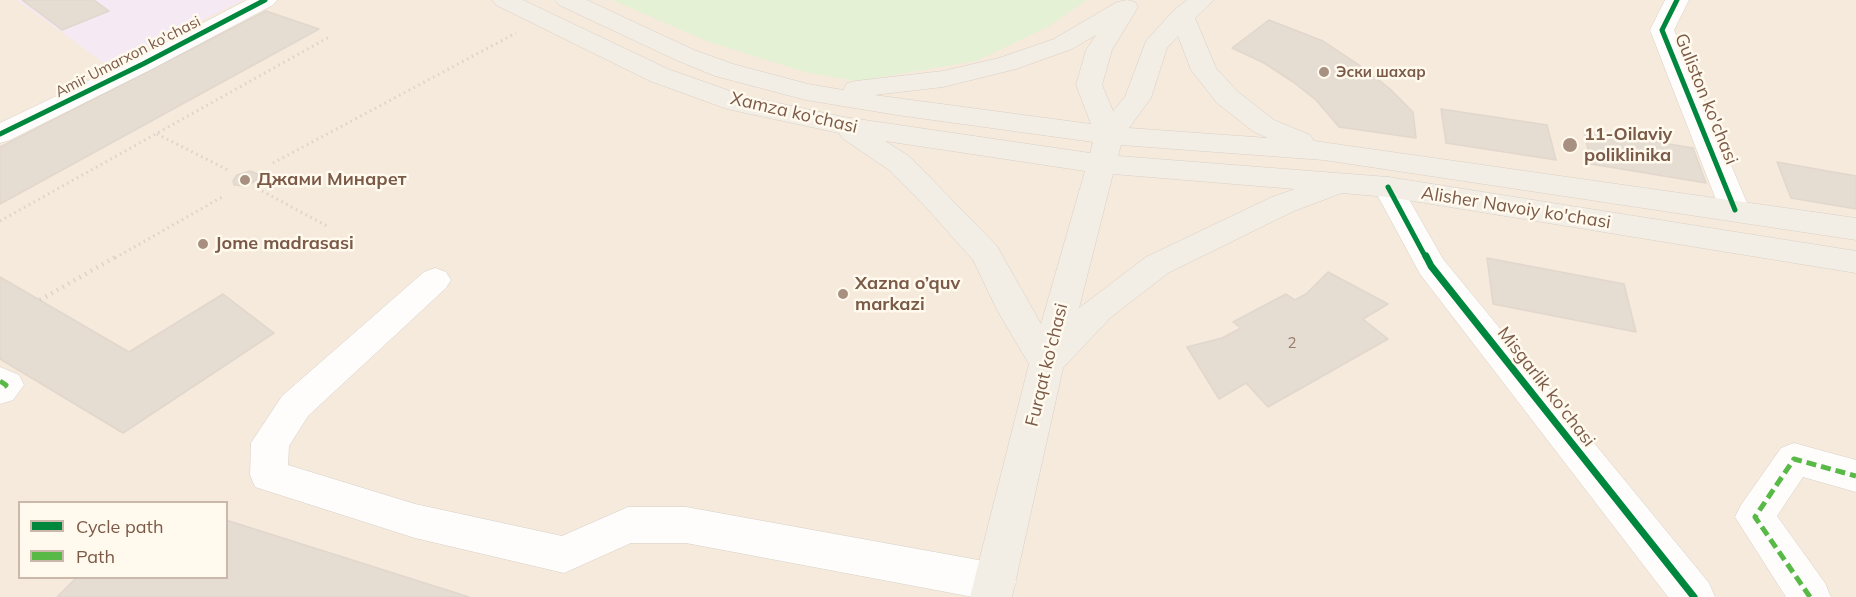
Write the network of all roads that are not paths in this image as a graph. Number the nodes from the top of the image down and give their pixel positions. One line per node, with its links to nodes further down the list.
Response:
1 (265, 0): 9 (street, Amir Umarxon ko'chasi)
2 (504, 0): 8 (main road, Xamza ko'chasi)
3 (567, 0): 7 (main road, Xamza ko'chasi)
4 (1677, 0): 14 (street, Guliston ko'chasi)
5 (1131, 3): 7 (main road); 10 (main road)
6 (1192, 8): 10 (main road); 11 (main road)
7 (806, 92): 10 (main road, Xamza ko'chasi)
8 (844, 126): 10 (main road, Xamza ko'chasi); 18 (main road)
9 (0, 134)
10 (1105, 150): 11 (main road, Alisher Navoiy ko'chasi); 12 (main road, Alisher Navoiy ko'chasi); 18 (main road, Furqat ko'chasi)
11 (1324, 151): 14 (main road, Alisher Navoiy ko'chasi)
12 (1340, 184): 13 (main road, Alisher Navoiy ko'chasi); 18 (main road)
13 (1388, 187): 16 (main road, Alisher Navoiy ko'chasi); 23 (street, Misgarlik ko'chasi)
14 (1735, 210): 15 (main road, Alisher Navoiy ko'chasi)
15 (1856, 230)
16 (1856, 262)
17 (435, 280): 22 (street)
18 (1047, 363): 22 (main road, Furqat ko'chasi)
19 (0, 381): 20 (street)
20 (0, 390)
21 (1856, 476): 24 (street)
22 (993, 589)
23 (1694, 597)
24 (1810, 597)

